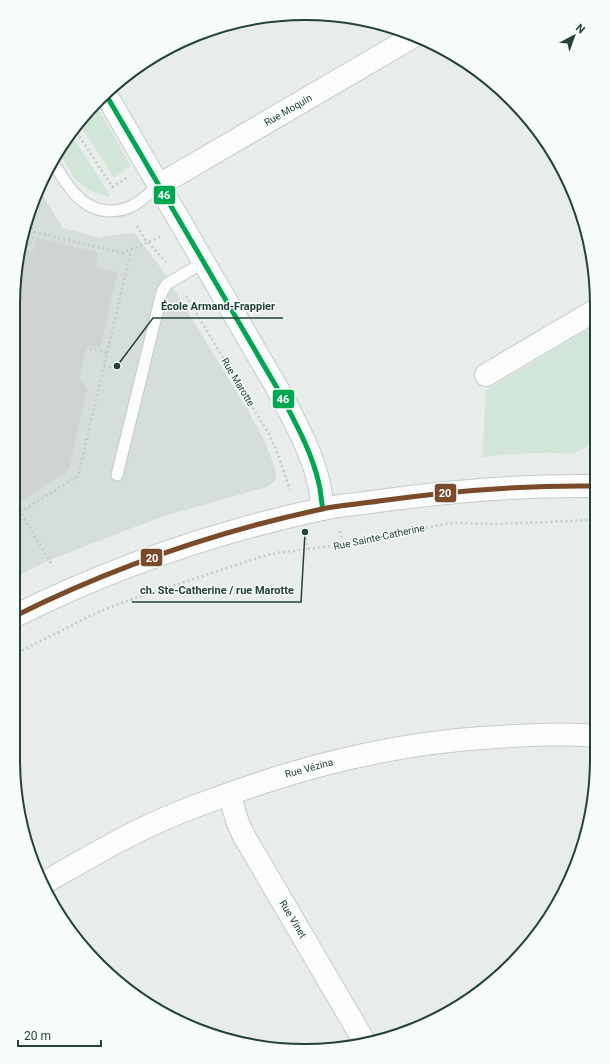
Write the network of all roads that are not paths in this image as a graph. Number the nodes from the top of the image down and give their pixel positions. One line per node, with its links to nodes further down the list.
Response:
1 (408, 40): 4 (street, Rue Moquin)
2 (108, 99): 4 (street)
3 (55, 167): 4 (lane)
4 (159, 185): 5 (street)
5 (204, 262): 8 (lane); 10 (street)
6 (590, 314): 7 (street)
7 (486, 375)
8 (118, 475)
9 (590, 486): 10 (street)
10 (323, 509): 11 (street)
11 (20, 614)
12 (590, 736): 13 (street, Rue Vézina)
13 (229, 794): 14 (street, Rue Vézina); 15 (street, Rue Vinet)
14 (47, 881)
15 (363, 1039)

